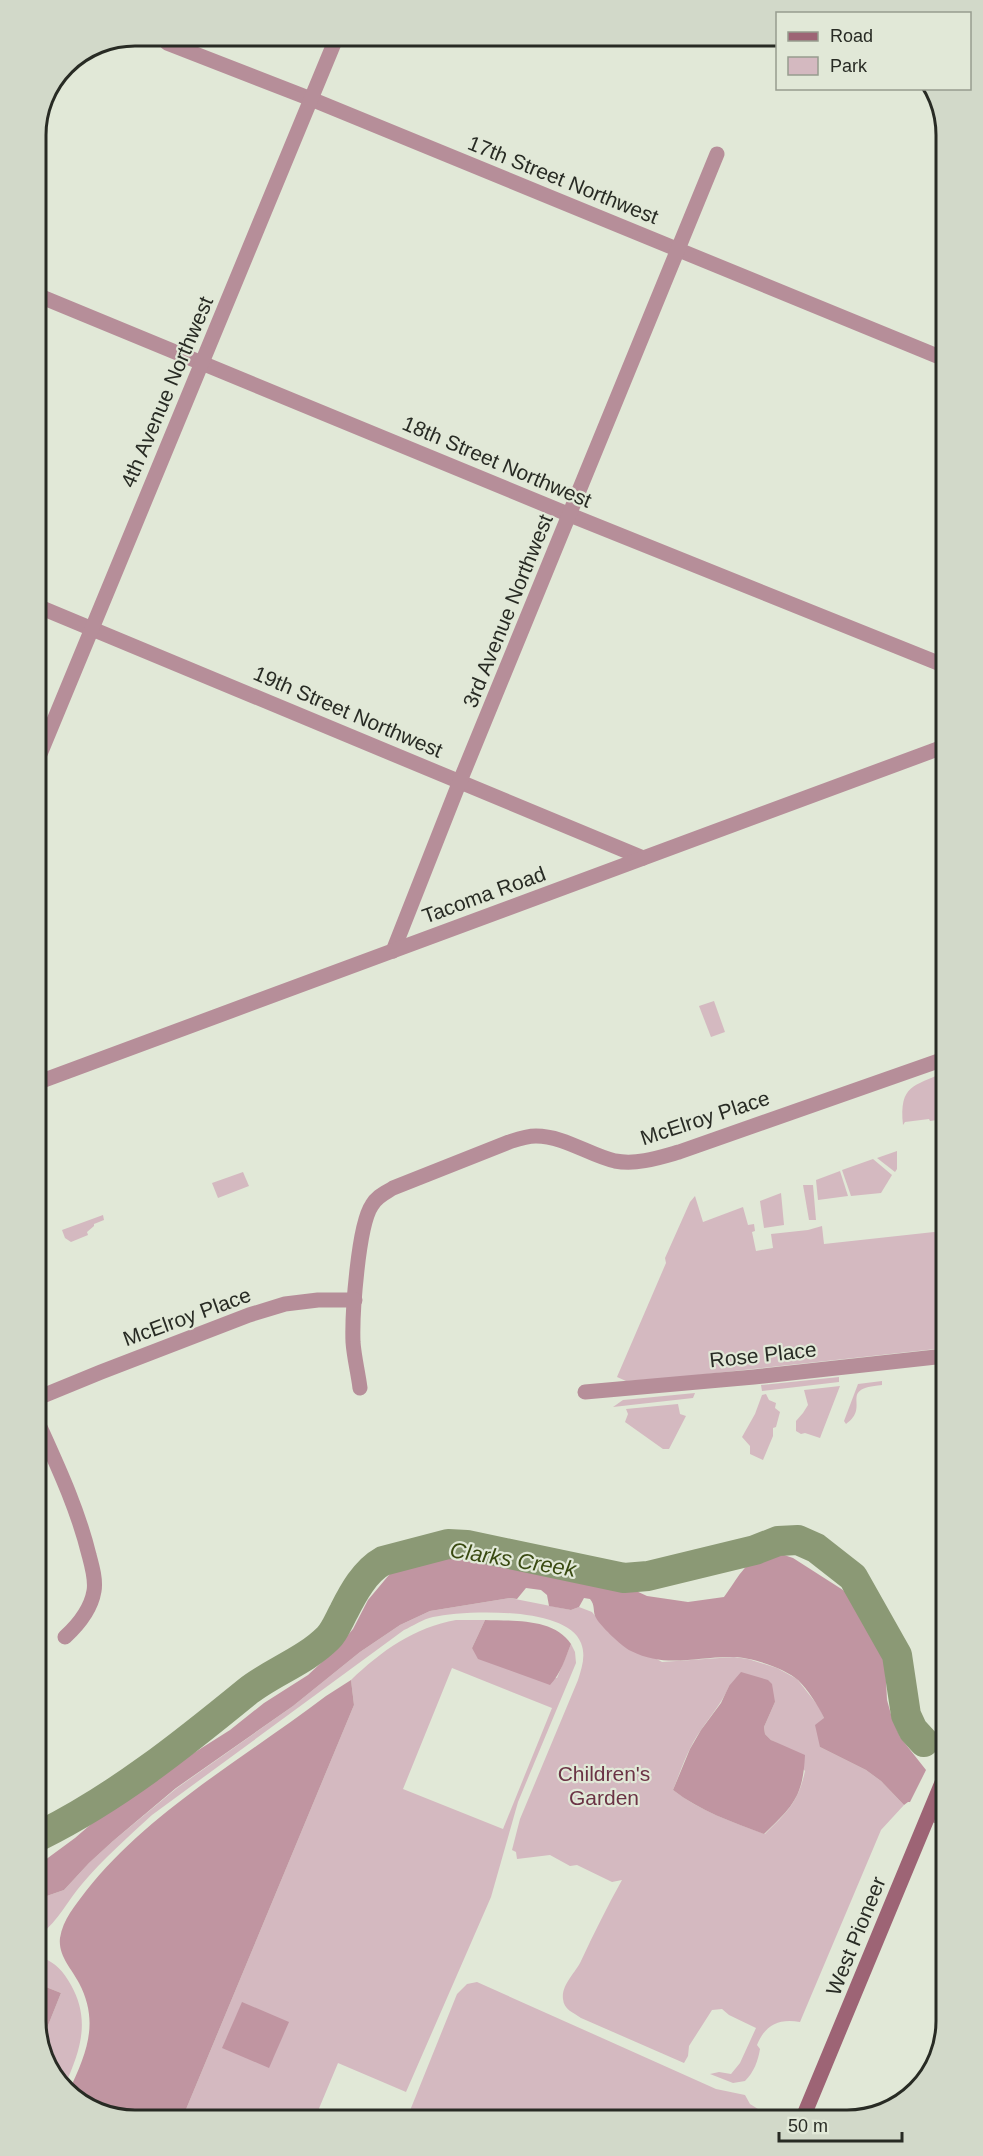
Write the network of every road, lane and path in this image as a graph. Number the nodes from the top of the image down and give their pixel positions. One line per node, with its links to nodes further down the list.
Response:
1 (175, 46): 3 (street, 17th Street Northwest)
2 (333, 46): 3 (street, 4th Avenue Northwest)
3 (311, 99): 5 (street, 17th Street Northwest); 8 (street, 4th Avenue Northwest)
4 (717, 154): 5 (street, 3rd Avenue Northwest)
5 (678, 250): 7 (street, 17th Street Northwest); 9 (street, 3rd Avenue Northwest)
6 (47, 299): 8 (street, 18th Street Northwest)
7 (936, 356)
8 (202, 362): 9 (street, 18th Street Northwest); 11 (street, 4th Avenue Northwest)
9 (570, 515): 12 (street, 18th Street Northwest); 15 (street, 3rd Avenue Northwest)
10 (47, 610): 11 (street, 19th Street Northwest)
11 (92, 628): 13 (street, 4th Avenue Northwest); 15 (street, 19th Street Northwest)
12 (936, 662)
13 (47, 737)
14 (936, 750): 16 (street, Tacoma Road)
15 (460, 782): 16 (street, 19th Street Northwest); 17 (street, 3rd Avenue Northwest)
16 (643, 858): 17 (street, Tacoma Road)
17 (393, 951): 19 (street, Tacoma Road)
18 (936, 1062): 20 (street, McElroy Place)
19 (47, 1079)
20 (355, 1300): 22 (street, McElroy Place); 24 (street, McElroy Place)
21 (936, 1357): 23 (street, Rose Place)
22 (360, 1388)
23 (585, 1392)
24 (47, 1394)
25 (47, 1443): 26 (street)
26 (65, 1637)
27 (936, 1798): 28 (main road, West Pioneer)
28 (930, 1813): 29 (street); 30 (main road, West Pioneer)
29 (936, 1816)
30 (806, 2110)

